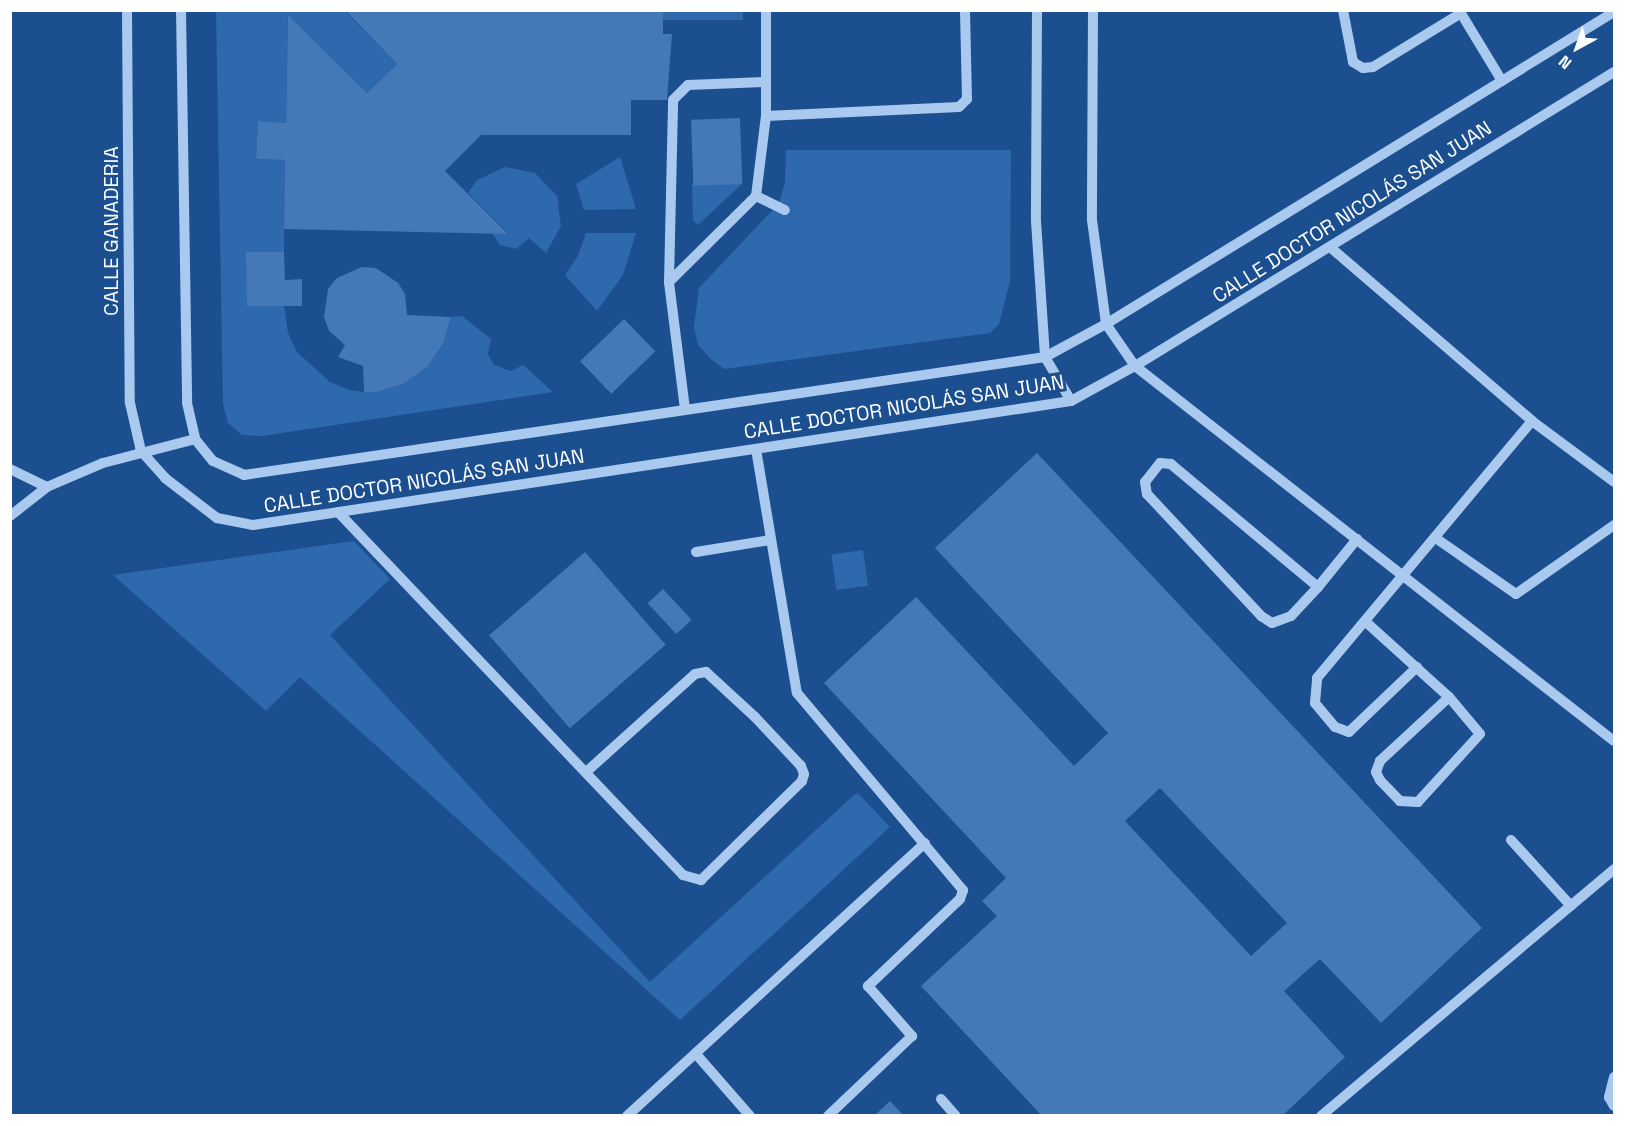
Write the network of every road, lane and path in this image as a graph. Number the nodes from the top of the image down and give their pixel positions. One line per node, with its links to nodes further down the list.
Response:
1 (127, 10): 26 (street, CALLE GANADERIA)
2 (181, 10): 24 (street)
3 (766, 10): 12 (street)
4 (964, 10): 13 (street)
5 (1037, 10): 19 (street)
6 (1093, 10): 18 (street)
7 (1343, 10): 8 (street)
8 (1460, 12): 11 (street)
9 (1614, 12): 11 (street, CALLE DOCTOR NICOLÁS SAN JUAN)
10 (1614, 72): 16 (street, CALLE DOCTOR NICOLÁS SAN JUAN)
11 (1502, 81): 18 (street, CALLE DOCTOR NICOLÁS SAN JUAN)
12 (765, 82): 13 (street); 17 (street)
13 (766, 116): 14 (street)
14 (756, 196): 15 (street); 17 (street)
15 (785, 210)
16 (1330, 247): 20 (street, CALLE DOCTOR NICOLÁS SAN JUAN); 23 (street)
17 (669, 282): 22 (street)
18 (1106, 324): 19 (street, CALLE DOCTOR NICOLÁS SAN JUAN); 20 (street)
19 (1045, 357): 21 (street); 22 (street, CALLE DOCTOR NICOLÁS SAN JUAN)
20 (1136, 366): 21 (street, CALLE DOCTOR NICOLÁS SAN JUAN); 33 (street)
21 (1071, 401): 25 (street, CALLE DOCTOR NICOLÁS SAN JUAN)
22 (685, 409): 24 (street, CALLE DOCTOR NICOLÁS SAN JUAN)
23 (1532, 421): 28 (street); 34 (street)
24 (195, 439): 26 (street)
25 (756, 449): 30 (street, CALLE DOCTOR NICOLÁS SAN JUAN); 35 (street)
26 (141, 451): 29 (street); 30 (street, CALLE DOCTOR NICOLÁS SAN JUAN)
27 (10, 468): 29 (street)
28 (1612, 476)
29 (47, 487): 31 (street)
30 (339, 512): 43 (street)
31 (10, 516)
32 (1614, 525): 34 (street)
33 (1357, 539): 37 (street); 38 (street)
34 (1437, 539): 37 (street)
35 (770, 540): 36 (street); 45 (street)
36 (696, 552)
37 (1405, 577): 39 (street); 42 (street)
38 (1318, 587): 38 (street)
39 (1367, 623): 40 (street); 40 (street)
40 (1417, 667): 41 (street)
41 (1449, 697): 41 (street)
42 (1614, 741)
43 (586, 772): 43 (street)
44 (1511, 840): 47 (street)
45 (925, 843): 48 (street); 54 (street)
46 (1614, 869): 47 (street)
47 (1571, 906): 56 (street)
48 (696, 1054): 52 (street); 53 (street)
49 (1614, 1077): 51 (street)
50 (941, 1099): 55 (street)
51 (1614, 1106)
52 (627, 1116)
53 (750, 1116)
54 (828, 1116)
55 (956, 1116)
56 (1321, 1116)

